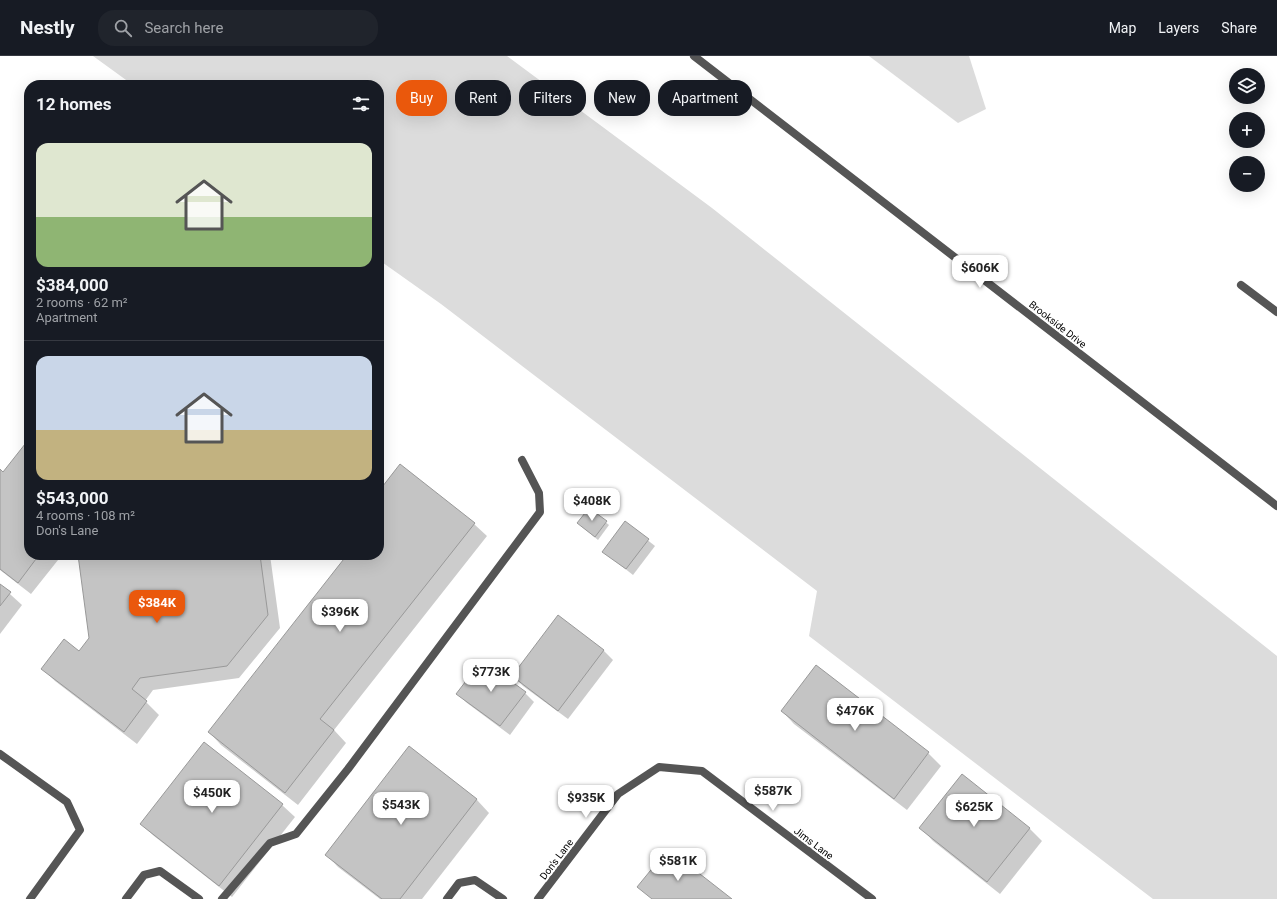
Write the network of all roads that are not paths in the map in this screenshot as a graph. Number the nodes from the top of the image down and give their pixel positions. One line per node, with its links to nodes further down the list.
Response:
1 (694, 56): 5 (street, Brookside Drive)
2 (1241, 285): 3 (street)
3 (1277, 312)
4 (522, 460): 11 (street)
5 (1277, 506)
6 (0, 754): 8 (street)
7 (659, 766): 14 (street, Don's Lane); 15 (street, Jims Lane)
8 (30, 899)
9 (126, 899): 10 (street)
10 (198, 899)
11 (222, 899)
12 (447, 899): 13 (street)
13 (503, 899)
14 (538, 899)
15 (872, 899)

